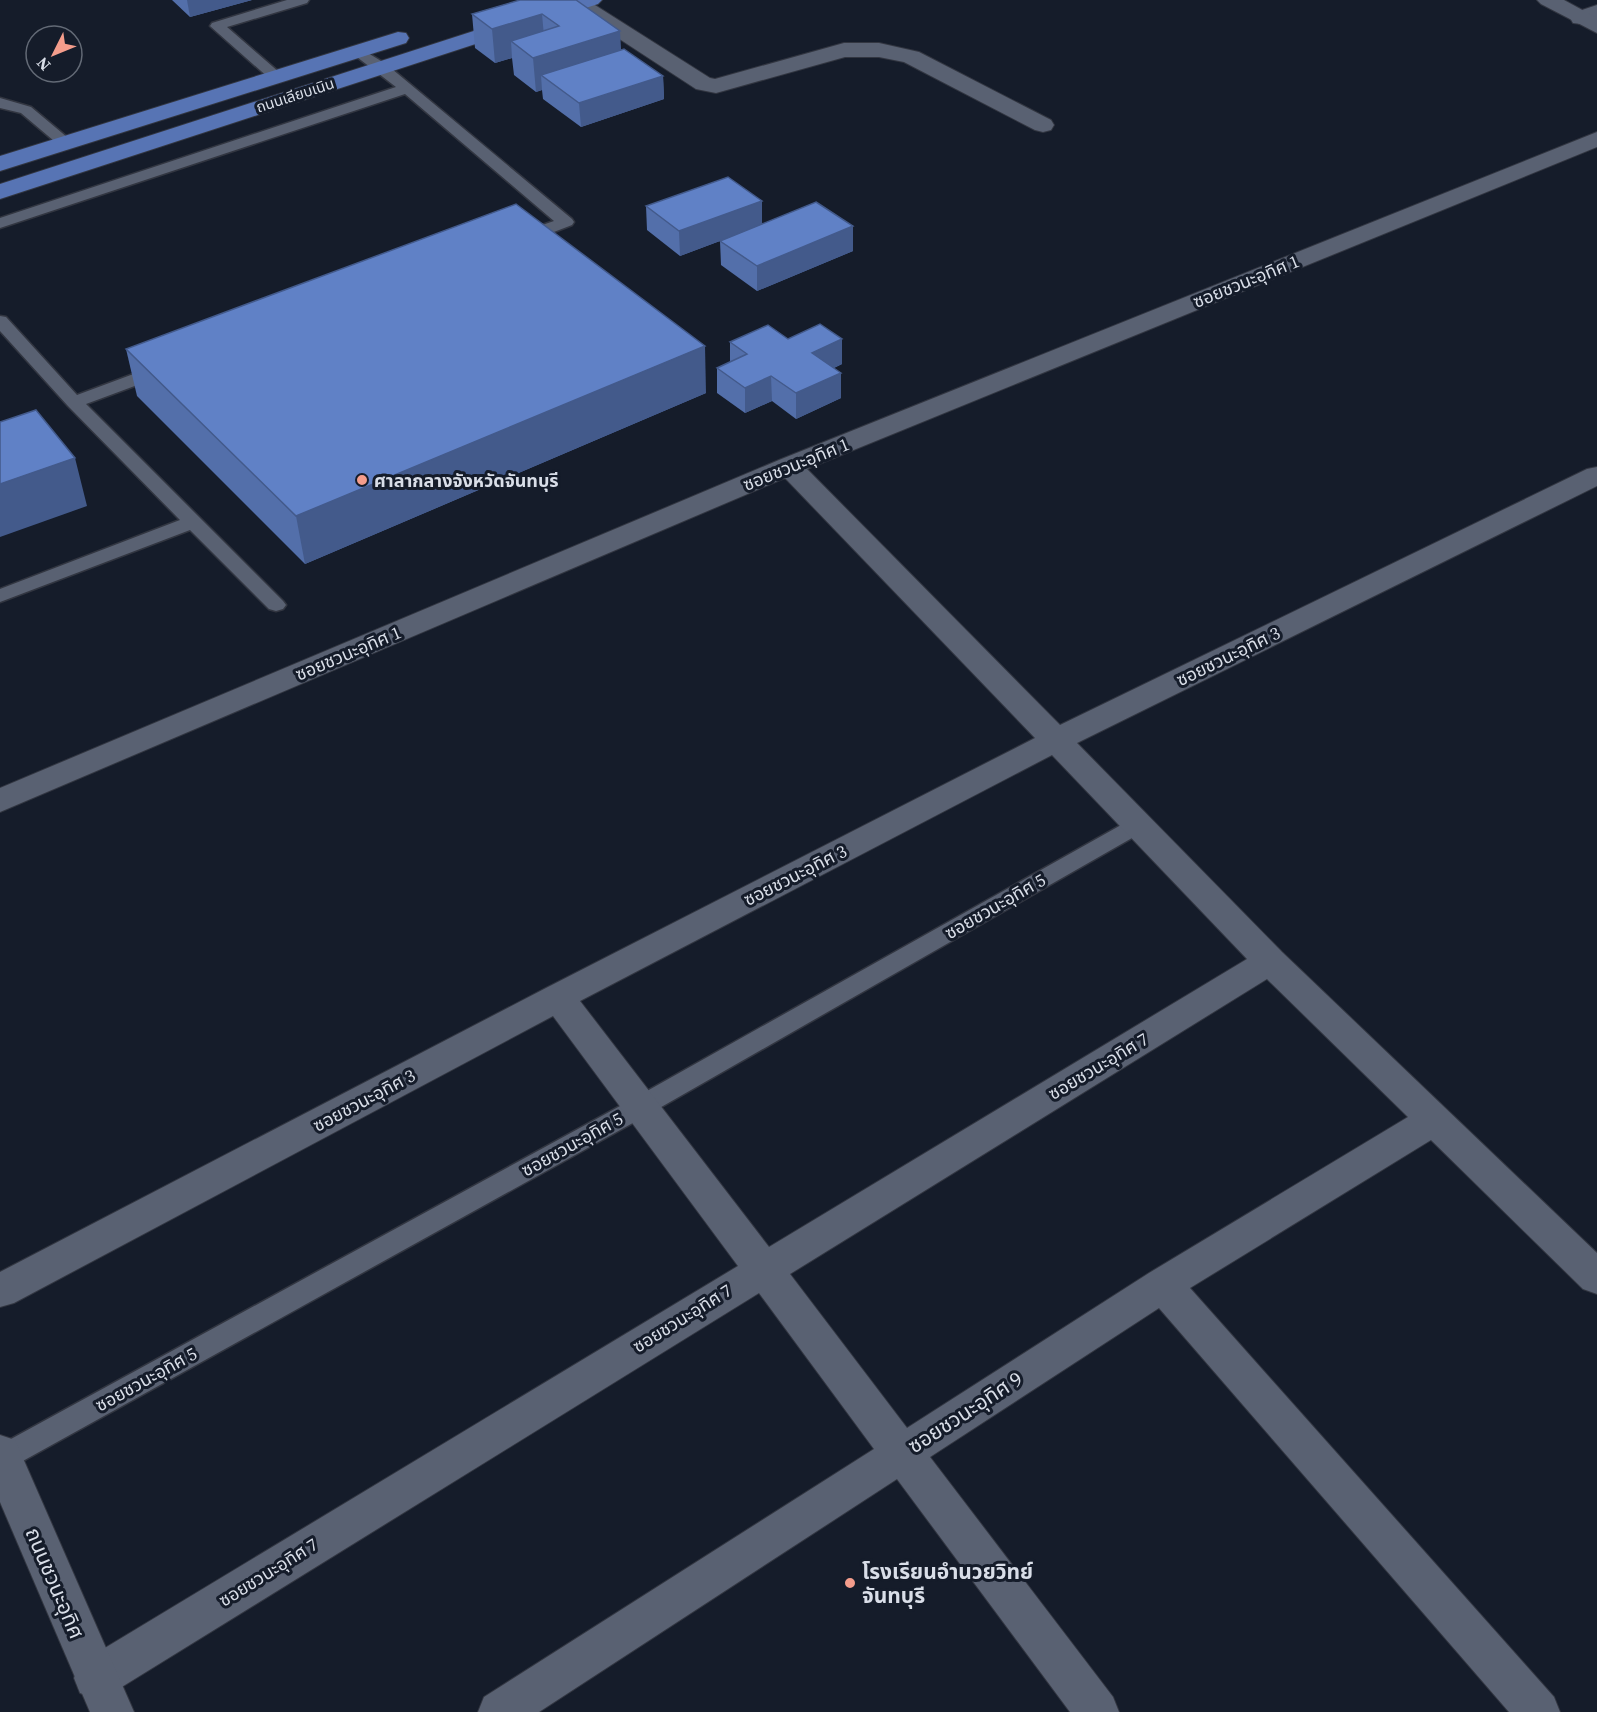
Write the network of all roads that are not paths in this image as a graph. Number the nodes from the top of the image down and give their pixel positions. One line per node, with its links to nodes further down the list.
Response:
1 (302, 0): 8 (lane)
2 (1548, 0): 4 (street)
3 (585, 2): 7 (main road, ถนนเลียบเนิน); 11 (street)
4 (1592, 18)
5 (415, 33): 6 (main road, ถนนเลียบเนิน)
6 (358, 51): 7 (lane); 8 (main road, ถนนเลียบเนิน)
7 (381, 68): 9 (lane); 15 (main road, ถนนเลียบเนิน)
8 (275, 76): 13 (main road, ถนนเลียบเนิน)
9 (406, 89): 16 (lane); 17 (lane)
10 (0, 103): 13 (lane)
11 (1043, 125)
12 (1597, 139): 21 (street, ซอยชวนะอุทิศ 1)
13 (66, 143): 14 (main road, ถนนเลียบเนิน)
14 (0, 164)
15 (0, 192)
16 (0, 223)
17 (510, 243)
18 (0, 321): 20 (lane)
19 (175, 366): 20 (lane)
20 (74, 402): 23 (lane)
21 (789, 466): 26 (street); 27 (street, ซอยชวนะอุทิศ 1)
22 (1597, 475): 26 (street, ซอยชวนะอุทิศ 3)
23 (193, 522): 24 (lane); 25 (lane)
24 (0, 596)
25 (276, 605)
26 (1056, 740): 28 (street); 30 (street, ซอยชวนะอุทิศ 3)
27 (0, 801)
28 (1138, 825): 29 (street); 31 (lane, ซอยชวนะอุทิศ 5)
29 (1270, 961): 32 (street); 33 (street, ซอยชวนะอุทิศ 7)
30 (558, 997): 31 (street); 36 (street, ซอยชวนะอุทิศ 3)
31 (640, 1107): 33 (street); 38 (lane, ซอยชวนะอุทิศ 5)
32 (1435, 1119): 34 (street); 35 (street, ซอยชวนะอุทิศ 9)
33 (762, 1269): 37 (street); 39 (street, ซอยชวนะอุทิศ 7)
34 (1597, 1278)
35 (1163, 1285): 37 (street, ซอยชวนะอุทิศ 9); 42 (street)
36 (0, 1292)
37 (901, 1454): 40 (street, ซอยชวนะอุทิศ 9); 41 (street)
38 (1, 1456): 39 (street, ถนนชวนะอุทิศ)
39 (104, 1695)
40 (500, 1712)
41 (1097, 1712)
42 (1538, 1712)

